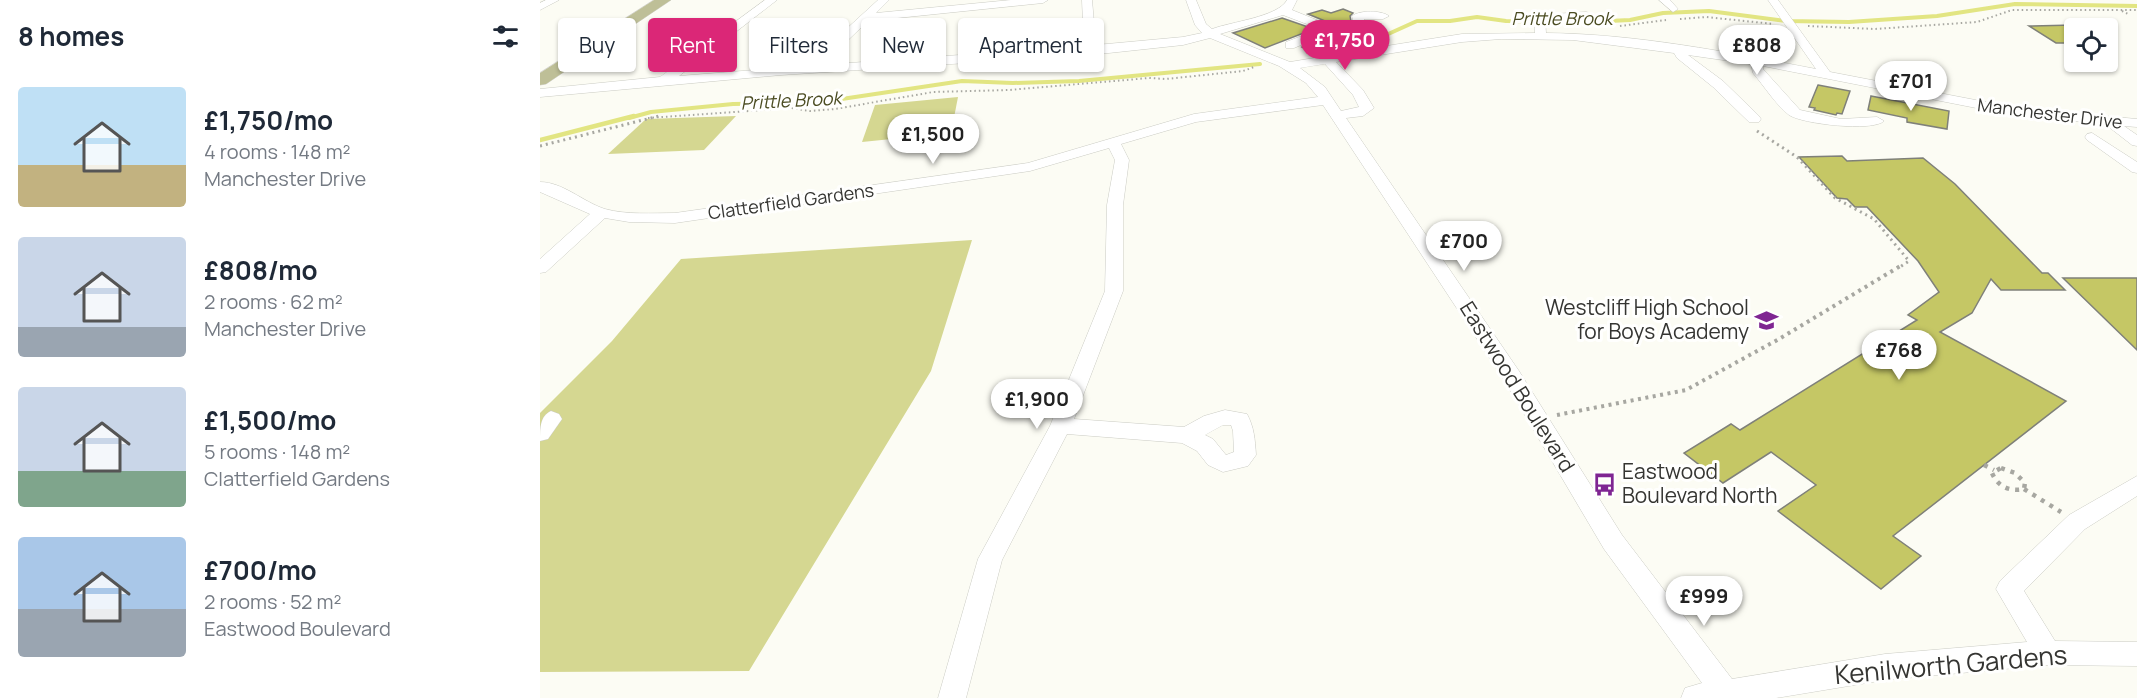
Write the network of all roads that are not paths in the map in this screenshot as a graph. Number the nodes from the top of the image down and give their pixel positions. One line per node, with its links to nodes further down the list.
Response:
1 (554, 0): 11 (street)
2 (664, 0): 33 (main road)
3 (772, 0): 34 (street)
4 (884, 0): 16 (street)
5 (1043, 0): 16 (street)
6 (1087, 0): 17 (street)
7 (1191, 0): 20 (street)
8 (1292, 0): 13 (street)
9 (1664, 0): 12 (street)
10 (1773, 0): 32 (street)
11 (540, 7)
12 (1673, 9)
13 (1284, 11): 20 (street); 23 (street)
14 (1586, 15): 21 (street)
15 (1383, 16): 22 (street)
16 (864, 18)
17 (1088, 18)
18 (861, 21): 19 (street)
19 (849, 32)
20 (1210, 34): 25 (street); 29 (street, Eastwood Boulevard)
21 (1541, 36): 22 (street, Manchester Drive); 24 (street, Manchester Drive)
22 (1370, 44): 26 (street, Manchester Drive)
23 (1290, 45)
24 (1679, 49): 27 (street, Manchester Drive); 41 (street)
25 (1104, 50)
26 (1327, 59): 29 (street, Manchester Drive); 37 (street)
27 (1757, 61): 32 (street, Manchester Drive); 38 (street)
28 (958, 63): 31 (street)
29 (1279, 63): 36 (street, Eastwood Boulevard)
30 (792, 72): 34 (street)
31 (826, 72)
32 (1825, 73): 39 (street, Manchester Drive)
33 (540, 80)
34 (665, 80): 35 (street)
35 (540, 93)
36 (1327, 100): 37 (street, Eastwood Boulevard); 44 (street, Clatterfield Gardens)
37 (1337, 115): 54 (street, Eastwood Boulevard)
38 (1877, 121)
39 (2110, 122): 40 (street, Manchester Drive); 43 (street)
40 (2137, 123)
41 (1754, 124)
42 (2092, 137): 45 (street)
43 (2137, 142)
44 (1112, 143): 47 (street, Clatterfield Gardens); 49 (street)
45 (2137, 169)
46 (540, 187): 47 (street, Clatterfield Gardens)
47 (601, 213): 48 (street)
48 (540, 268)
49 (1061, 426): 50 (street); 55 (street)
50 (1186, 435)
51 (2137, 484): 52 (street)
52 (2048, 653): 53 (street, Kenilworth Gardens); 54 (street, Kenilworth Gardens)
53 (2137, 654)
54 (1726, 695): 56 (street, Kenilworth Gardens)
55 (952, 698)
56 (1695, 698)

